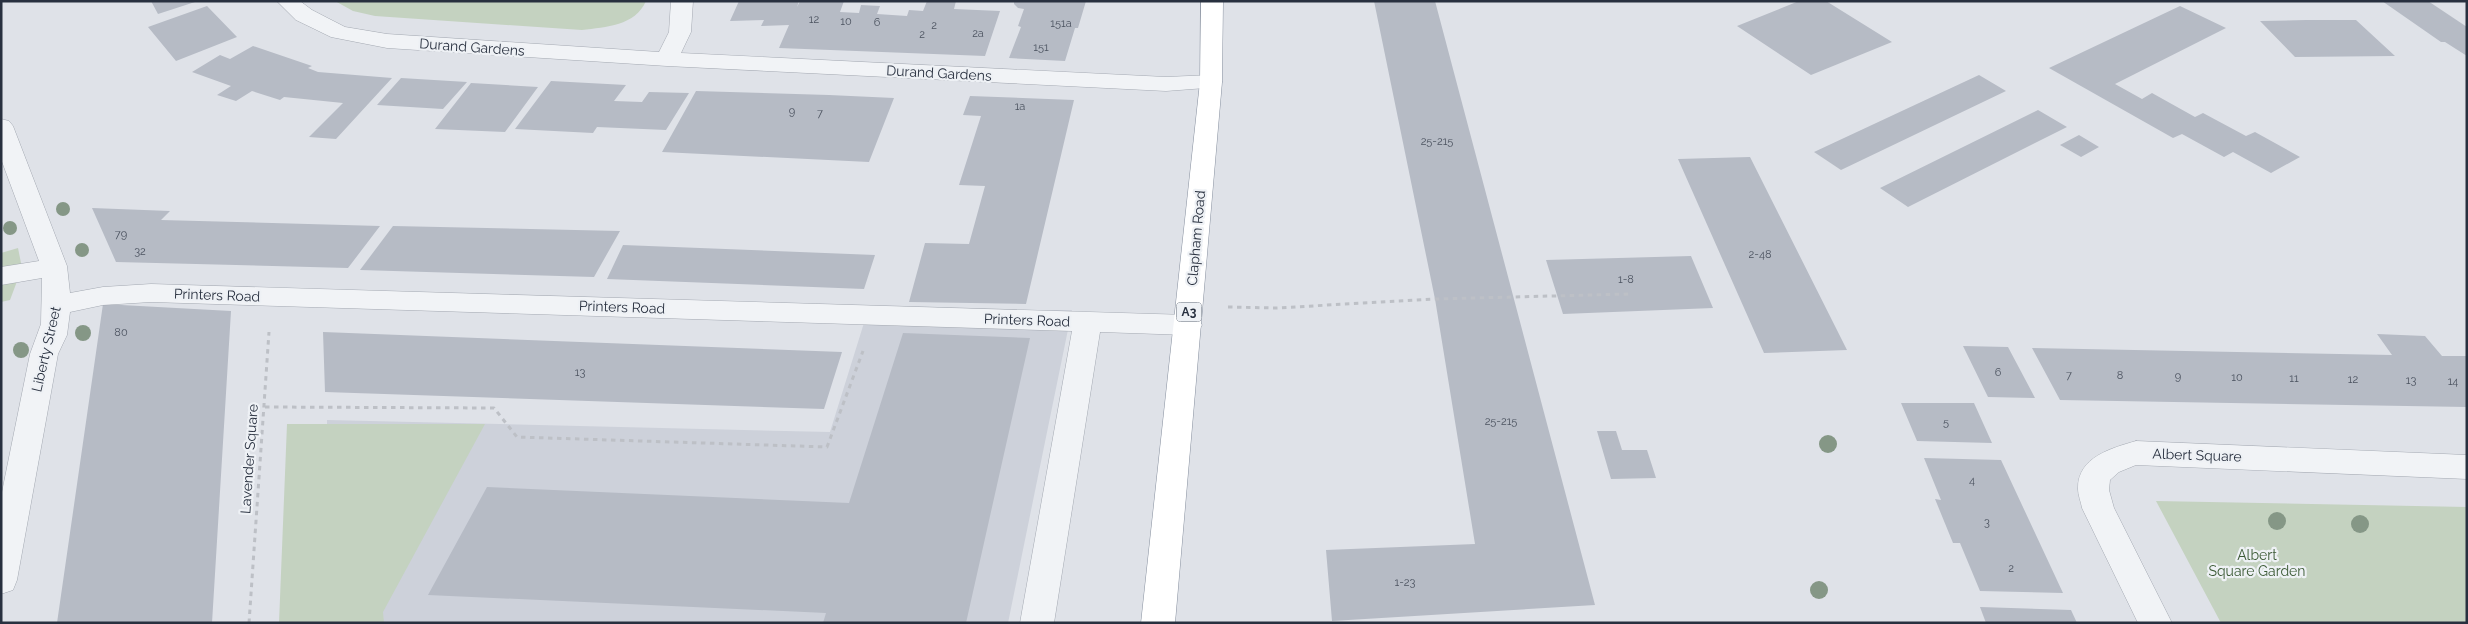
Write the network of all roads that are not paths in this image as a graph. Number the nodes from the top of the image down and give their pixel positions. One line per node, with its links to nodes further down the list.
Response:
1 (287, 1): 4 (street, Durand Gardens)
2 (682, 1): 4 (street)
3 (1212, 1): 5 (highway, Clapham Road / A3)
4 (667, 59): 5 (street, Durand Gardens)
5 (1210, 82): 10 (highway, Clapham Road / A3)
6 (1, 126): 7 (street, Liberty Street)
7 (54, 266): 8 (street); 9 (street, Liberty Street)
8 (1, 276)
9 (57, 305): 11 (street, Printers Road); 13 (street, Liberty Street)
10 (1189, 316): 11 (street, Printers Road); 15 (highway, Clapham Road / A3)
11 (1088, 322): 14 (street)
12 (2467, 467): 16 (street, Albert Square)
13 (1, 580)
14 (1037, 623)
15 (1158, 623)
16 (2155, 623)

